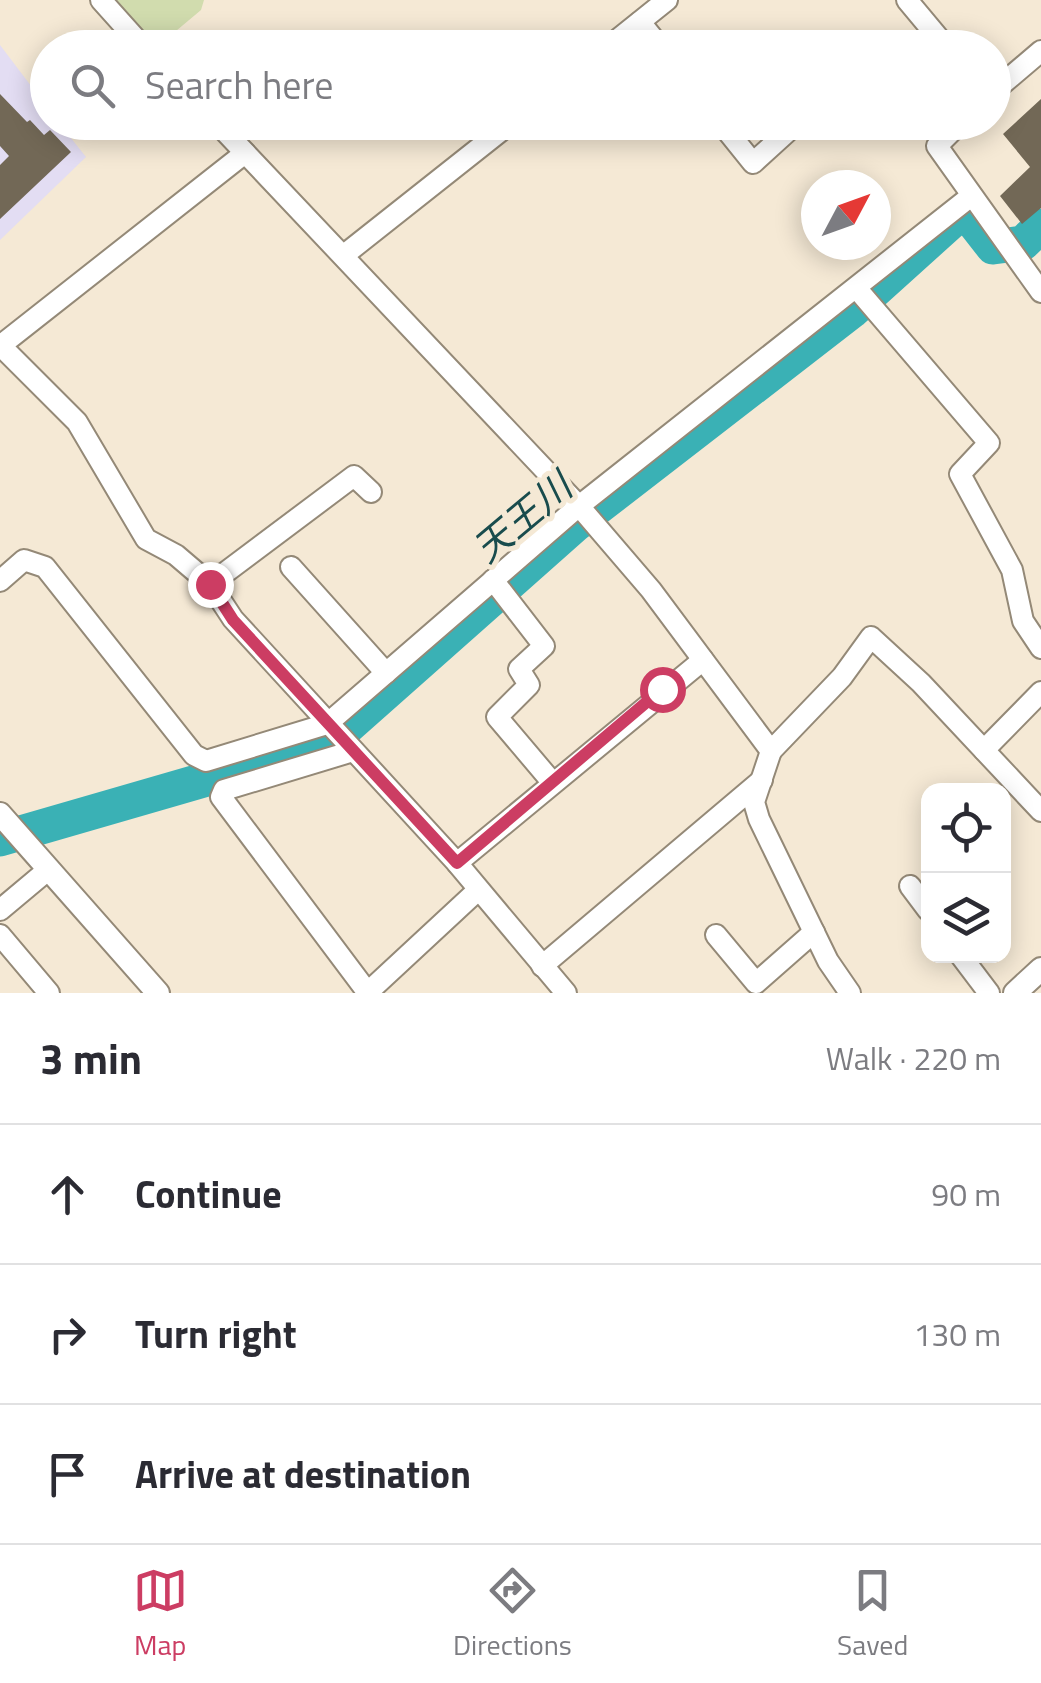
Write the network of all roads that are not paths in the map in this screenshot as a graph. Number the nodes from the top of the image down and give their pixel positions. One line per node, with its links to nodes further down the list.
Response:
1 (101, 0): 5 (street)
2 (667, 0): 4 (street)
3 (908, 0): 8 (street)
4 (640, 22): 6 (street); 7 (street)
5 (128, 30)
6 (630, 30)
7 (646, 30)
8 (932, 30)
9 (1041, 51): 10 (street)
10 (1011, 77)
11 (233, 140): 16 (street)
12 (489, 140): 18 (street)
13 (734, 140): 14 (street)
14 (778, 140)
15 (943, 140): 17 (street)
16 (245, 153): 18 (street); 21 (street)
17 (970, 198): 19 (street); 20 (street)
18 (344, 255): 23 (street)
19 (858, 290): 23 (street); 28 (street)
20 (1041, 292)
21 (0, 346): 27 (street)
22 (371, 492): 27 (street)
23 (579, 506): 25 (street); 29 (street)
24 (290, 567): 30 (street)
25 (493, 580): 30 (street); 37 (street)
26 (0, 581): 32 (street)
27 (210, 584): 32 (street)
28 (1041, 648)
29 (702, 660): 34 (street); 37 (street)
30 (386, 673): 32 (street)
31 (1041, 692): 33 (street)
32 (327, 724): 35 (street)
33 (984, 750): 34 (street); 38 (street)
34 (770, 751): 36 (street)
35 (353, 752): 40 (street); 54 (street)
36 (764, 778): 46 (street); 50 (street)
37 (552, 782): 40 (street)
38 (1041, 811)
39 (2, 819): 41 (street)
40 (457, 863): 43 (street)
41 (49, 870): 45 (street); 53 (street)
42 (910, 886): 44 (street)
43 (477, 891): 50 (street); 54 (street)
44 (921, 901)
45 (0, 910)
46 (814, 932): 48 (street); 56 (street)
47 (0, 935): 52 (street)
48 (716, 935)
49 (966, 963): 57 (street)
50 (542, 966): 55 (street)
51 (1041, 969): 58 (street)
52 (49, 993)
53 (158, 993)
54 (367, 993)
55 (566, 993)
56 (850, 993)
57 (988, 993)
58 (1014, 993)

